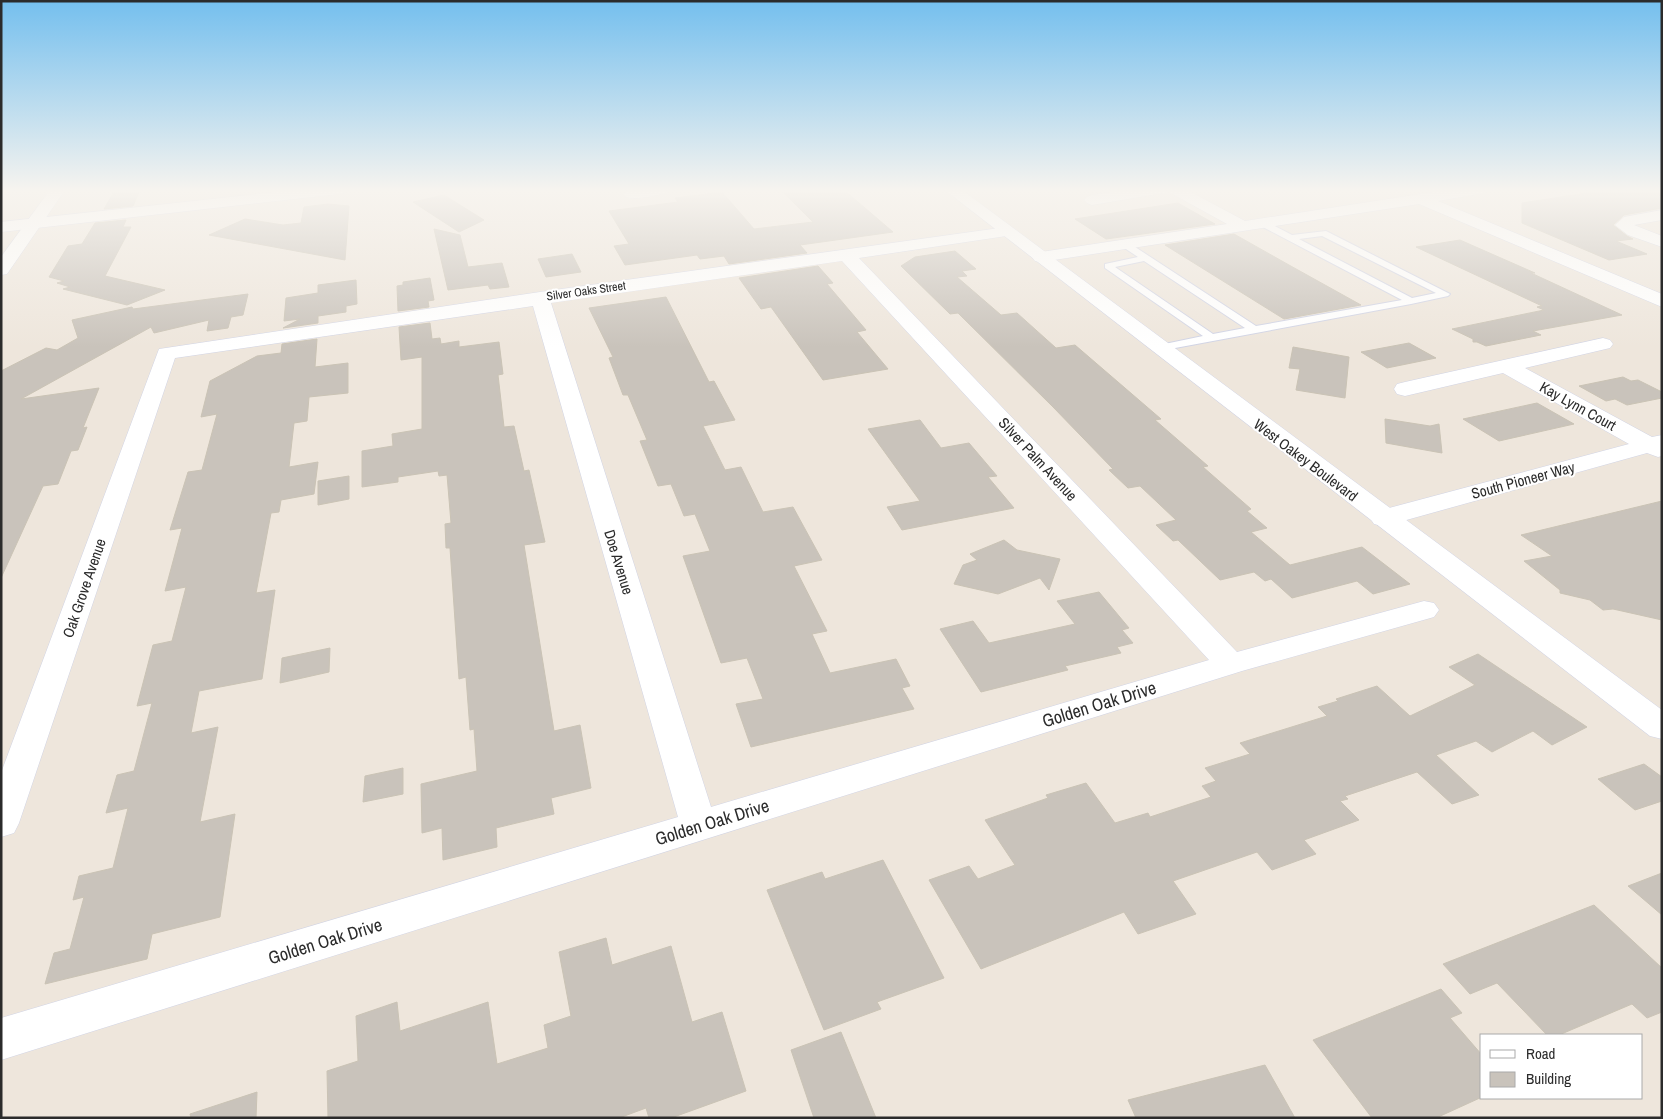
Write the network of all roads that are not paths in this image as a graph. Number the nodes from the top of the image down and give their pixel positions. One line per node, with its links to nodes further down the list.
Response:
1 (21, 242): 12 (street)
2 (935, 242): 9 (street, Silver Oaks Street)
3 (1021, 242): 10 (street, West Oakey Boulevard)
4 (1144, 242): 8 (street)
5 (1298, 242): 14 (lane)
6 (1341, 242): 14 (lane)
7 (1524, 242): 15 (street)
8 (1126, 245): 10 (street); 11 (lane)
9 (846, 255): 13 (street, Silver Oaks Street); 26 (street, Silver Palm Avenue)
10 (1041, 257): 19 (street, West Oakey Boulevard)
11 (1146, 258): 16 (lane); 17 (lane)
12 (1, 270)
13 (540, 298): 20 (street, Silver Oaks Street); 29 (street, Doe Avenue)
14 (1410, 301): 16 (lane)
15 (1662, 301)
16 (1254, 329): 17 (lane)
17 (1212, 337): 19 (lane)
18 (1603, 344): 21 (street, Kay Lynn Court)
19 (1159, 348): 24 (street, West Oakey Boulevard)
20 (166, 353): 28 (street, Oak Grove Avenue)
21 (1506, 366): 22 (street, Kay Lynn Court); 23 (street, Kay Lynn Court)
22 (1406, 388)
23 (1658, 446): 24 (street, South Pioneer Way)
24 (1383, 518): 27 (street, West Oakey Boulevard)
25 (1424, 610): 26 (street, Golden Oak Drive)
26 (1231, 664): 29 (street, Golden Oak Drive)
27 (1662, 728)
28 (1, 823)
29 (699, 826): 30 (street, Golden Oak Drive)
30 (1, 1039)

